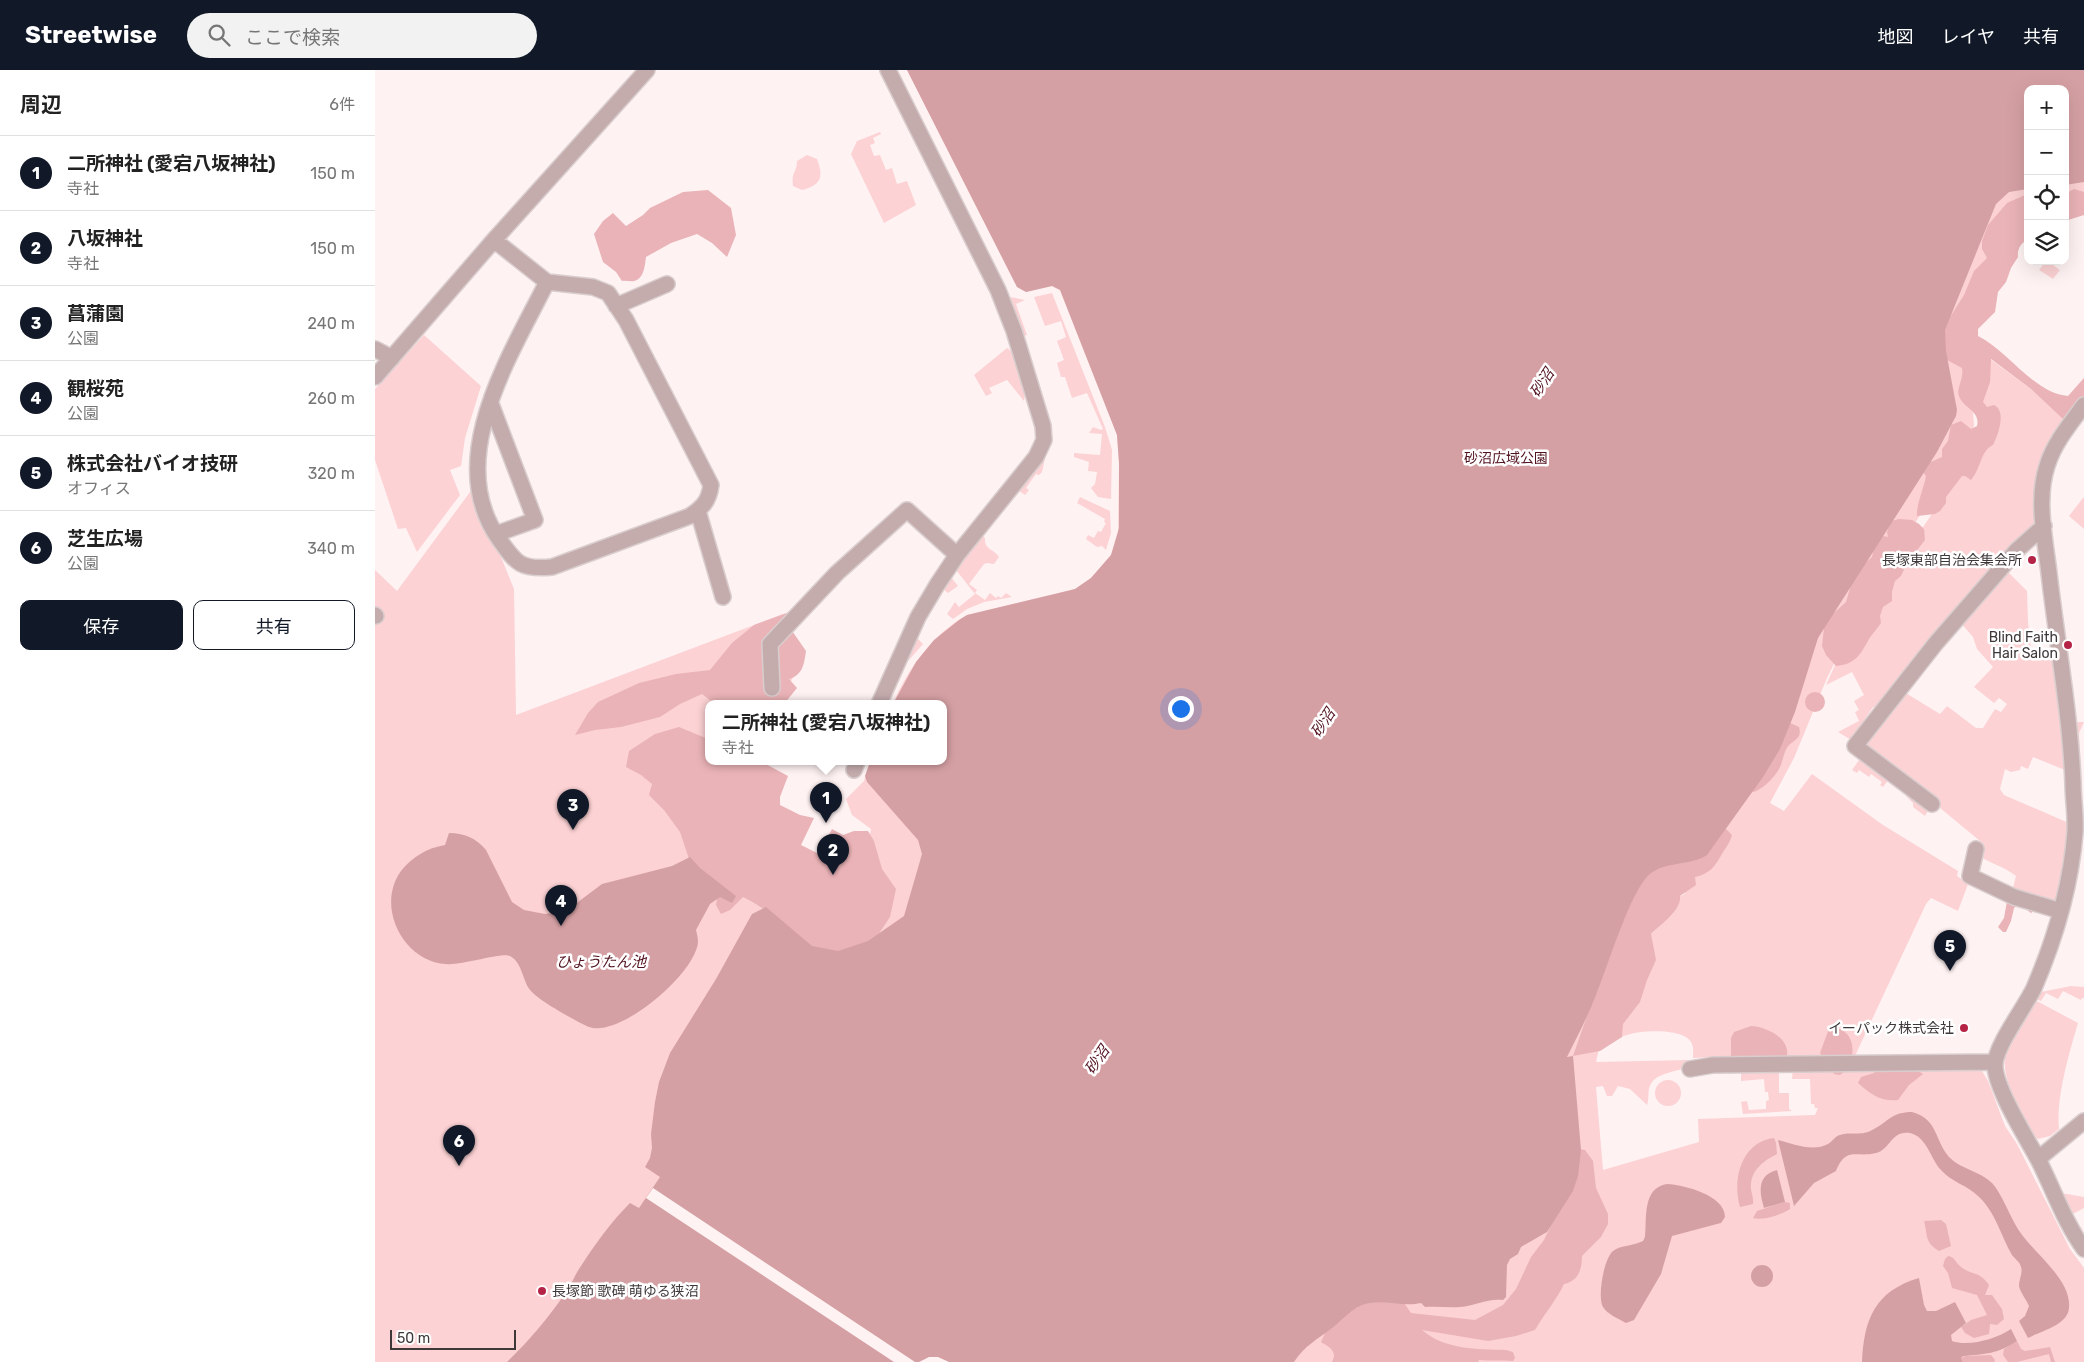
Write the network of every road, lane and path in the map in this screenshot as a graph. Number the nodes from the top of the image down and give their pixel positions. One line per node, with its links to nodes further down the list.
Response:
1 (647, 70): 3 (street)
2 (888, 70): 15 (street)
3 (494, 240): 4 (street); 8 (street)
4 (547, 282): 6 (street); 10 (street)
5 (667, 284): 6 (street)
6 (617, 306): 12 (street)
7 (375, 349): 8 (street)
8 (392, 358): 9 (street)
9 (375, 377)
10 (491, 404): 14 (street); 14 (street)
11 (2082, 411): 13 (street)
12 (698, 511): 14 (street); 16 (street)
13 (2044, 526): 19 (street); 21 (street)
14 (496, 534)
15 (957, 555): 17 (street); 18 (street)
16 (723, 597)
17 (772, 688)
18 (881, 700)
19 (1932, 804)
20 (1976, 849): 21 (street)
21 (2061, 911): 22 (street)
22 (1995, 1062): 23 (street); 25 (street)
23 (1690, 1069)
24 (2084, 1121): 25 (street)
25 (2038, 1159): 26 (street)
26 (2084, 1250)

